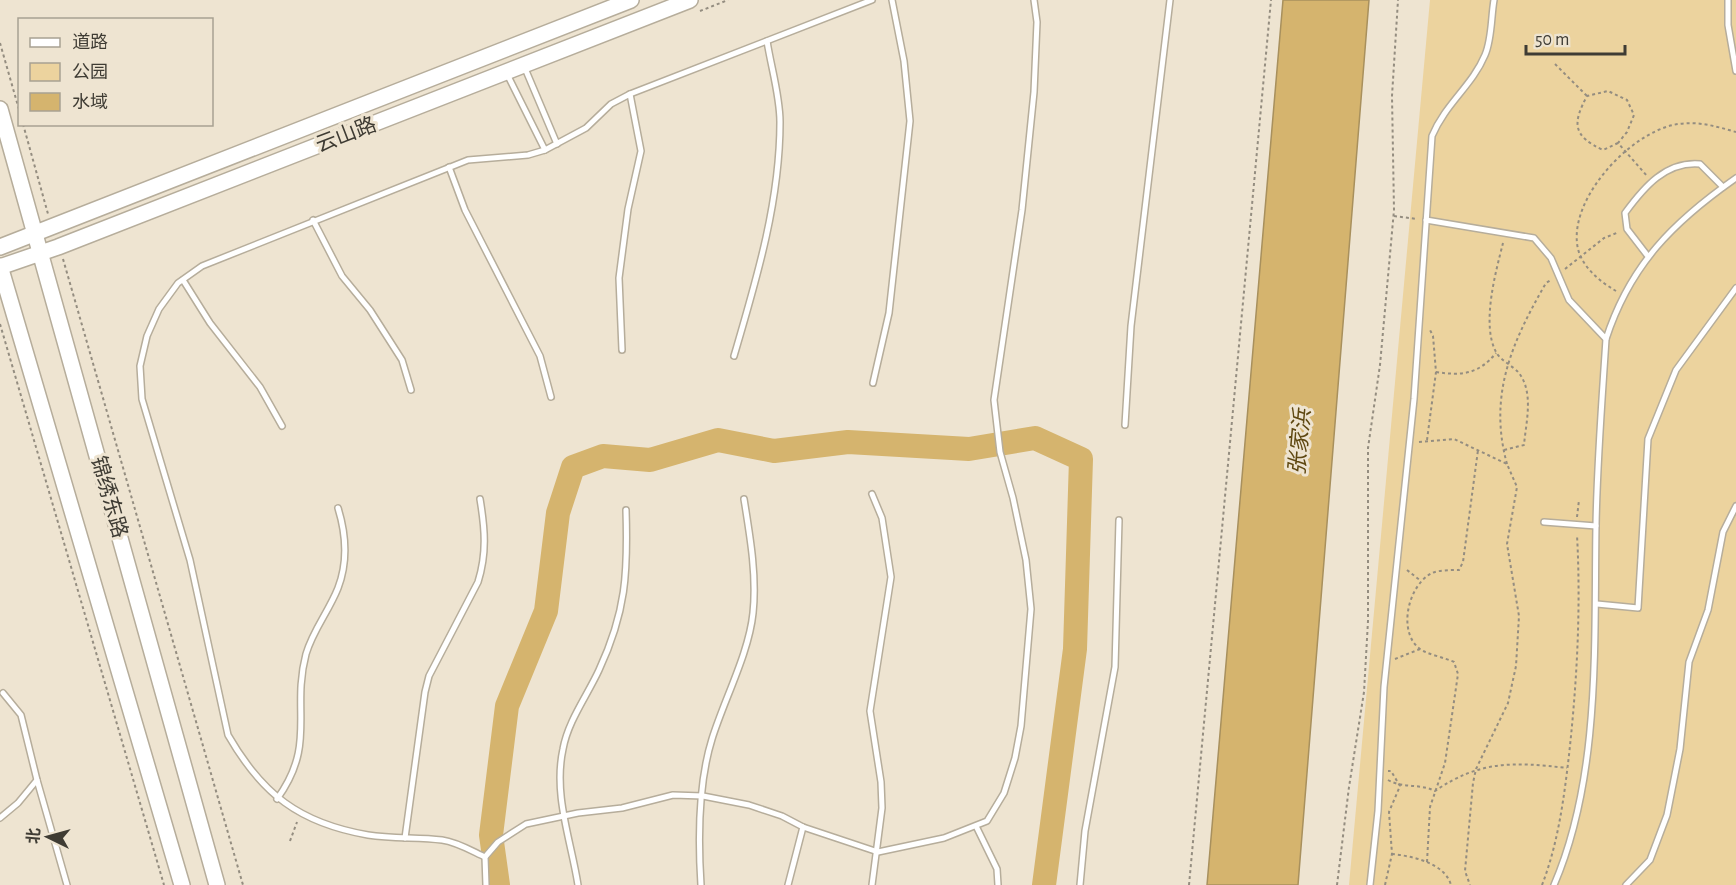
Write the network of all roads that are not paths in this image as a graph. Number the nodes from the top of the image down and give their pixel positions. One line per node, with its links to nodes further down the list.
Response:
1 (631, 0): 22 (main road, 云山路)
2 (690, 0): 10 (main road, 云山路)
3 (872, 0): 9 (lane)
4 (892, 0): 32 (lane)
5 (1034, 0): 53 (lane)
6 (1170, 0): 35 (lane)
7 (1494, 0): 21 (lane)
8 (1728, 0): 11 (lane)
9 (767, 41): 13 (lane); 31 (lane)
10 (524, 66): 12 (main road, 云山路); 15 (lane)
11 (1736, 71)
12 (506, 72): 16 (lane); 24 (main road, 云山路)
13 (630, 94): 15 (lane); 30 (lane)
14 (0, 110): 22 (main road, 锦绣东路)
15 (557, 144): 16 (lane)
16 (545, 150): 17 (lane)
17 (449, 167): 20 (lane); 34 (lane)
18 (1736, 178): 19 (lane)
19 (1723, 187): 25 (lane); 25 (lane)
20 (313, 220): 27 (lane); 33 (lane)
21 (1426, 220): 29 (lane); 68 (lane)
22 (36, 235): 23 (main road, 云山路); 24 (main road, 锦绣东路)
23 (0, 247)
24 (41, 254): 26 (main road, 云山路); 60 (main road, 锦绣东路)
25 (1647, 255): 29 (lane)
26 (0, 267): 59 (main road, 锦绣东路)
27 (183, 280): 36 (lane); 50 (lane)
28 (1736, 288): 46 (lane)
29 (1606, 339): 45 (lane)
30 (622, 350)
31 (734, 357)
32 (873, 383)
33 (411, 390)
34 (551, 397)
35 (1125, 425)
36 (282, 426)
37 (872, 494): 56 (lane)
38 (480, 499): 55 (lane)
39 (744, 499): 49 (lane)
40 (1736, 506): 70 (lane)
41 (339, 508): 50 (lane)
42 (626, 510): 51 (lane)
43 (1119, 520): 67 (lane)
44 (1544, 522): 45 (lane)
45 (1596, 526): 46 (lane)
46 (1597, 604): 69 (lane)
47 (3, 693): 48 (lane)
48 (37, 780): 52 (lane); 58 (lane)
49 (703, 796): 51 (lane); 54 (lane); 63 (lane)
50 (277, 799): 55 (lane)
51 (563, 815): 57 (lane); 62 (lane)
52 (0, 818)
53 (976, 826): 56 (lane); 66 (lane)
54 (803, 827): 56 (lane); 64 (lane)
55 (405, 838): 57 (lane)
56 (878, 852): 65 (lane)
57 (485, 857): 61 (lane)
58 (67, 885)
59 (182, 885)
60 (217, 885)
61 (486, 885)
62 (578, 885)
63 (701, 885)
64 (788, 885)
65 (872, 885)
66 (998, 885)
67 (1080, 885)
68 (1370, 885)
69 (1554, 885)
70 (1626, 885)

